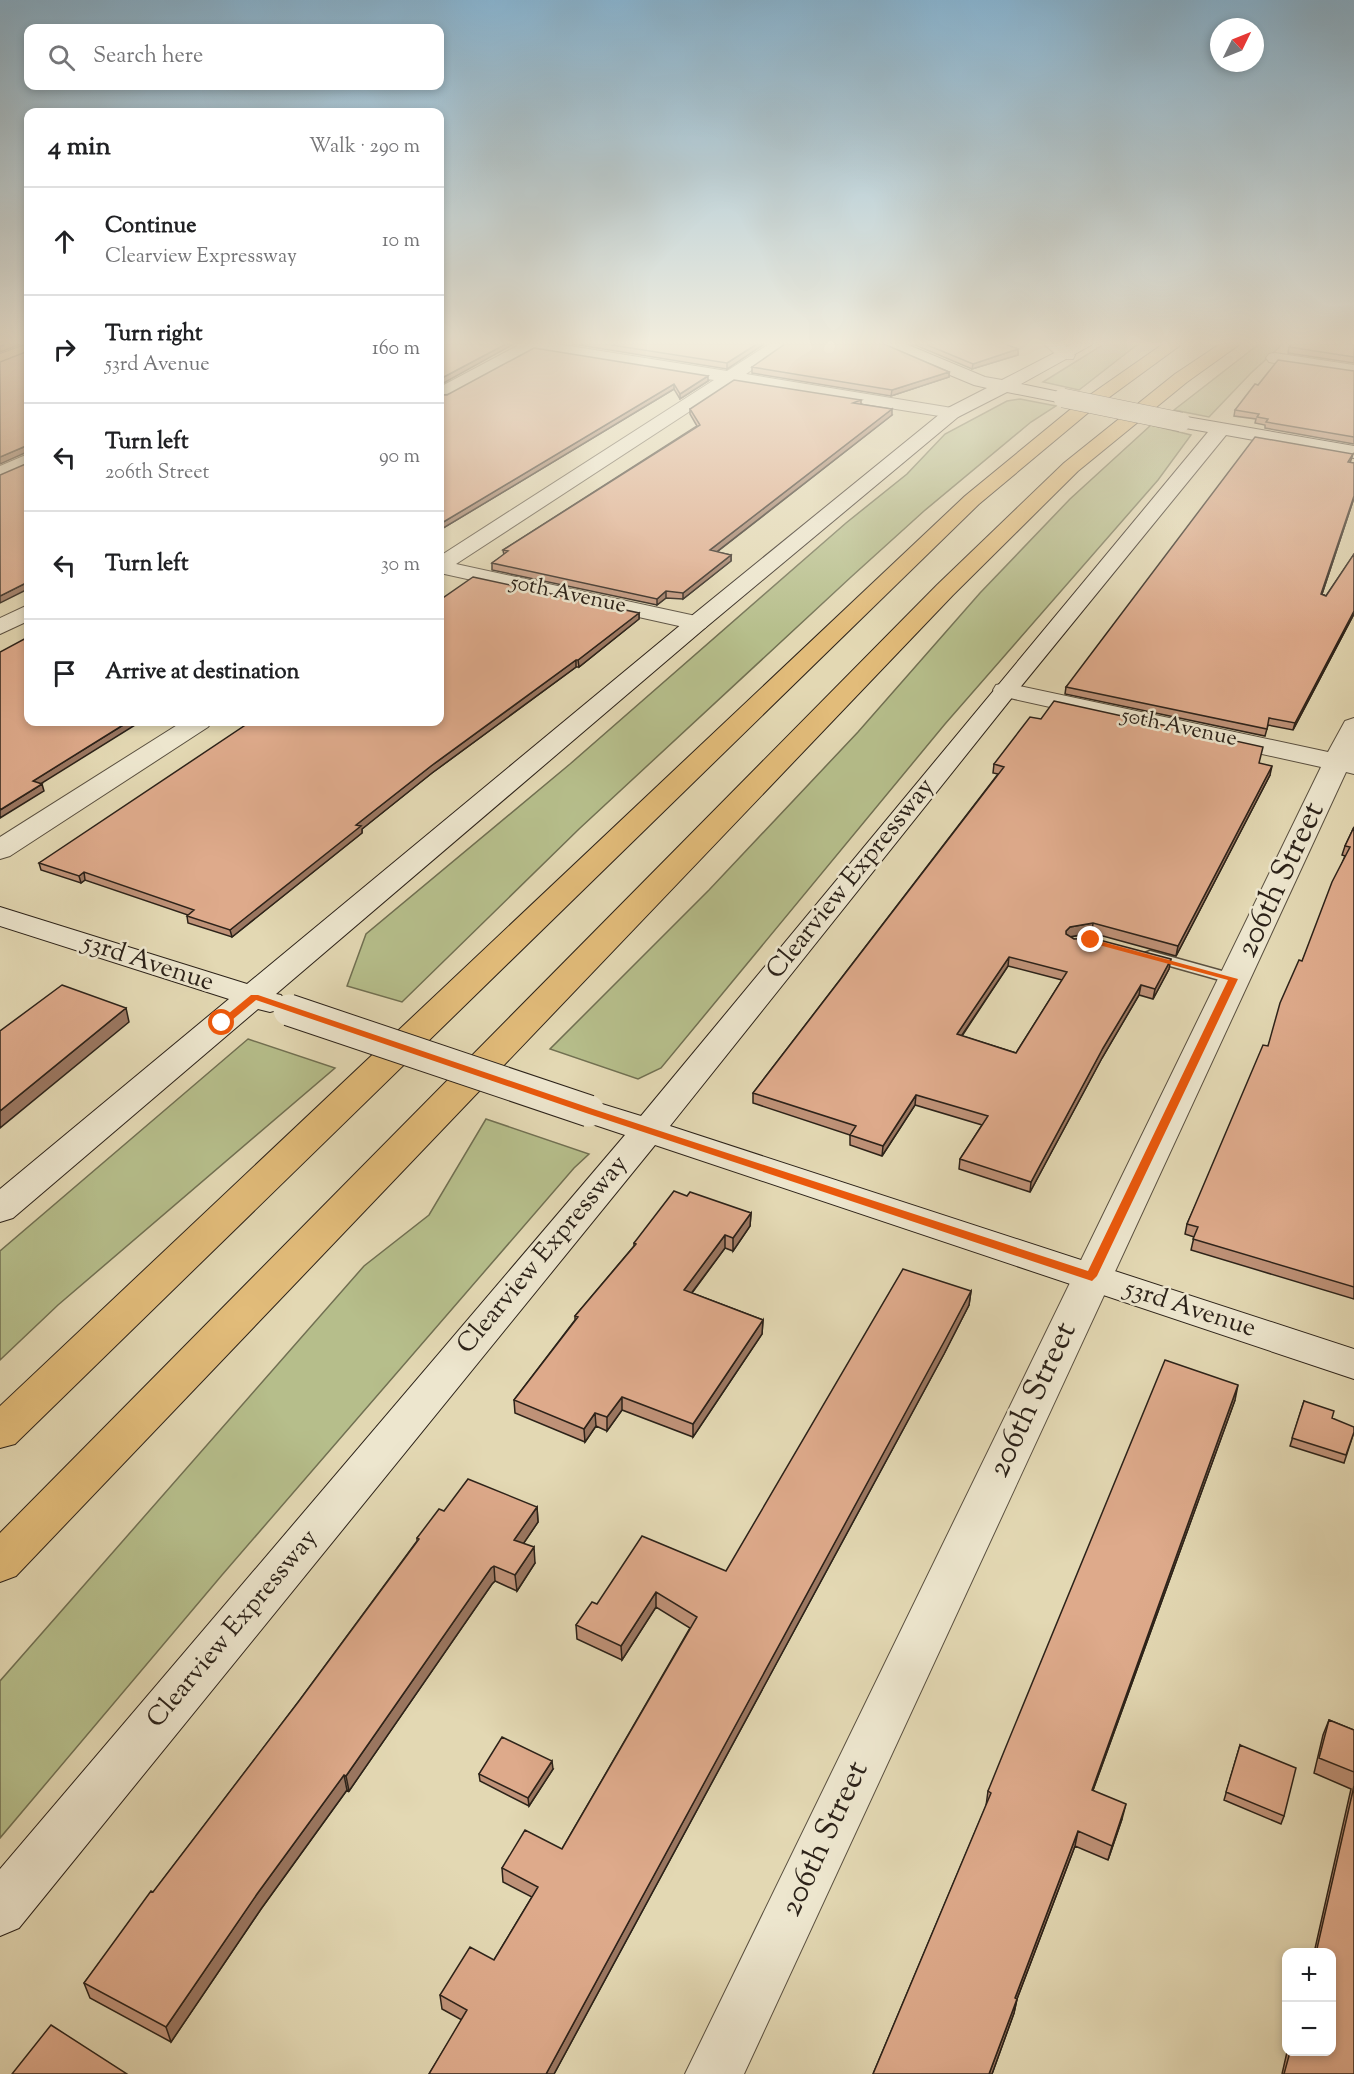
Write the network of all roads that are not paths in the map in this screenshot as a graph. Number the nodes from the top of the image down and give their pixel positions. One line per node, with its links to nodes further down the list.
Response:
1 (631, 441): 11 (street)
2 (918, 441): 14 (street)
3 (1043, 441): 29 (main road)
4 (1103, 441): 30 (main road)
5 (1211, 441): 16 (street, Clearview Expressway)
6 (1286, 441): 7 (street)
7 (1354, 452)
8 (24, 462): 9 (street)
9 (0, 473): 10 (street)
10 (24, 477)
11 (444, 563)
12 (444, 567): 14 (street, 50th Avenue)
13 (24, 614): 15 (street)
14 (697, 623): 24 (street)
15 (0, 627)
16 (1005, 690): 19 (street, 50th Avenue); 25 (street, Clearview Expressway)
17 (193, 726): 20 (street)
18 (1354, 726): 19 (street, 206th Street)
19 (1345, 764): 23 (street, 206th Street)
20 (0, 850)
21 (0, 916): 24 (street, 53rd Avenue)
22 (1135, 952): 23 (lane)
23 (1234, 979): 27 (street, 206th Street)
24 (254, 997): 25 (street, 53rd Avenue, bridge); 26 (street)
25 (648, 1130): 27 (street, 53rd Avenue); 31 (street, Clearview Expressway)
26 (0, 1209)
27 (1092, 1276): 28 (street, 53rd Avenue); 32 (street, 206th Street)
28 (1354, 1364)
29 (0, 1432)
30 (0, 1563)
31 (0, 1910)
32 (714, 2074)

